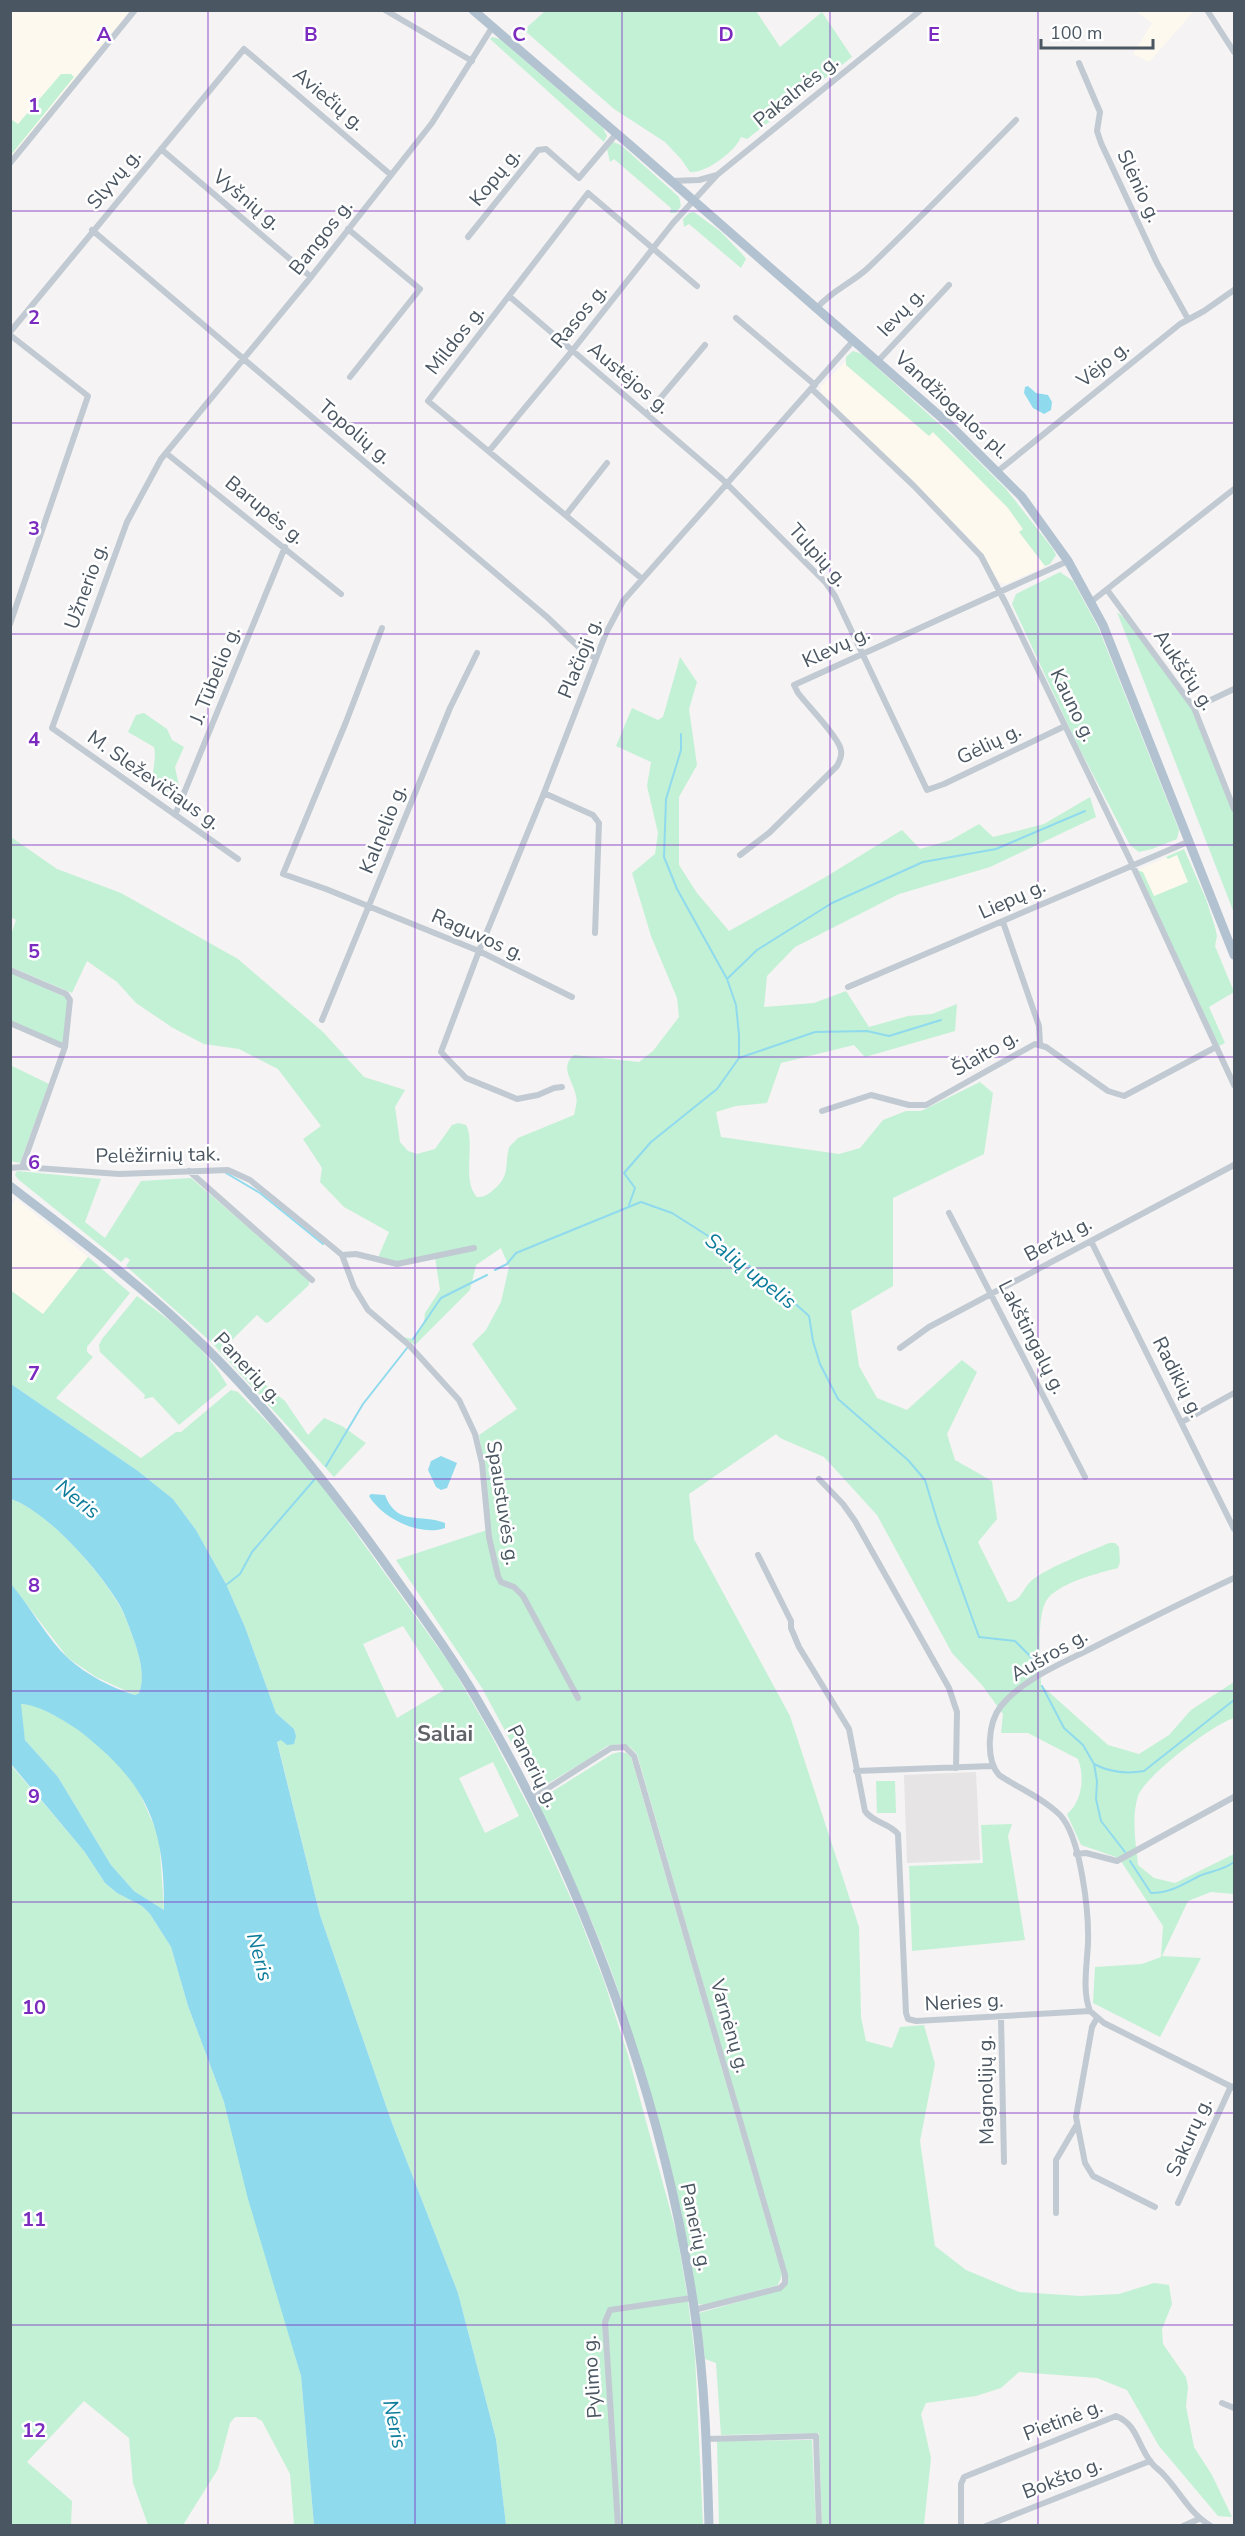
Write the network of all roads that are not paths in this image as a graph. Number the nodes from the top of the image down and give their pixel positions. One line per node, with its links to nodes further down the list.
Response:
1 (135, 10): 14 (street)
2 (385, 10): 9 (street)
3 (472, 10): 6 (main road, Vandžiogalos pl.)
4 (921, 10): 16 (street, Pakalnės g.)
5 (1206, 10): 8 (street)
6 (493, 26): 9 (street, Bangos g.); 12 (main road, Vandžiogalos pl.)
7 (244, 49): 13 (street, Slyvų g.); 15 (street, Aviečių g.)
8 (1234, 52)
9 (472, 61): 15 (street, Bangos g.)
10 (1079, 63): 30 (street, Slėnio g.)
11 (1016, 120): 28 (street)
12 (616, 133): 17 (main road, Vandžiogalos pl.); 21 (street, Kopų g.)
13 (161, 149): 20 (street, Slyvų g.); 23 (street, Vyšnių g.)
14 (10, 163)
15 (392, 175): 19 (street, Bangos g.)
16 (717, 175): 17 (street); 18 (street, Pakalnės g.)
17 (671, 181): 18 (main road, Vandžiogalos pl.)
18 (694, 201): 22 (street, Rasos g.); 28 (main road, Vandžiogalos pl.)
19 (348, 229): 23 (street, Bangos g.); 37 (street)
20 (92, 230): 31 (street, Slyvų g.); 35 (street, Topolių g.)
21 (468, 237)
22 (654, 248): 25 (street, Mildos g.); 27 (street, Mildos g.); 34 (street, Rasos g.)
23 (311, 277): 35 (street, Bangos g.)
24 (949, 285): 36 (street, Ievų g.)
25 (697, 286)
26 (1234, 290): 30 (street, Vėjo g.)
27 (509, 296): 34 (street, Austėjos g.); 40 (street, Mildos g.)
28 (817, 308): 32 (main road, Vandžiogalos pl.)
29 (736, 318): 38 (street)
30 (1188, 319): 44 (street, Vėjo g.)
31 (10, 333): 55 (street)
32 (854, 340): 36 (main road, Vandžiogalos pl.); 38 (street, Plačioji g.)
33 (705, 345): 39 (street)
34 (572, 351): 39 (street, Austėjos g.); 40 (street, Rasos g.)
35 (242, 359): 41 (street, Bangos g.); 59 (street, Topolių g.)
36 (878, 361): 44 (main road, Vandžiogalos pl.)
37 (350, 377)
38 (814, 387): 45 (street, Plačioji g.); 52 (street, Kauno g.)
39 (647, 414): 45 (street, Austėjos g.)
40 (489, 451): 47 (street, Mildos g.)
41 (166, 453): 42 (street, Bangos g.); 48 (street, Barupės g.)
42 (161, 459): 63 (street, Užnerio g.)
43 (607, 463): 47 (street)
44 (998, 471): 49 (main road, Vandžiogalos pl.)
45 (727, 485): 50 (street, Plačioji g.); 58 (street, Tulpių g.)
46 (1234, 489): 51 (street)
47 (566, 515): 50 (street, Mildos g.)
48 (285, 547): 53 (street, Barupės g.); 67 (street, J. Tūbelio g.)
49 (1068, 561): 52 (street, Klevų g.); 54 (main road, Vandžiogalos pl.)
50 (641, 578): 59 (street, Plačioji g.)
51 (1108, 591): 54 (street); 61 (street, Aukščių g.)
52 (1000, 592): 58 (street, Klevų g.); 62 (street, Kauno g.)
53 (341, 594)
54 (1092, 601): 68 (main road, Vandžiogalos pl.)
55 (10, 624)
56 (382, 628): 72 (street, Raguvos g.)
57 (477, 653): 72 (street, Kalnelio g.)
58 (862, 653): 64 (street, Tulpių g.); 69 (street, Klevų g.)
59 (597, 658): 65 (street, Plačioji g.)
60 (1234, 689): 61 (street)
61 (1194, 708): 66 (street, Aukščių g.)
62 (1065, 726): 64 (street, Gėlių g.); 71 (street, Kauno g.)
63 (52, 728): 67 (street, M. Sleževičiaus g.)
64 (927, 790)
65 (544, 793): 74 (street); 75 (street, Plačioji g.)
66 (1234, 809)
67 (176, 815): 70 (street, M. Sleževičiaus g.)
68 (1190, 842): 71 (street, Liepų g.); 76 (main road, Vandžiogalos pl.)
69 (740, 855)
70 (238, 859)
71 (1132, 864): 73 (street, Liepų g.); 84 (street, Kauno g.)
72 (369, 907): 75 (street, Raguvos g.); 80 (street, Kalnelio g.)
73 (1003, 922): 78 (street, Liepų g.); 82 (street)
74 (595, 933)
75 (479, 951): 79 (street, Raguvos g.); 86 (street, Plačioji g.)
76 (1234, 955)
77 (10, 970): 83 (street)
78 (848, 987)
79 (572, 997)
80 (322, 1020)
81 (10, 1023): 83 (street)
82 (1040, 1044): 84 (street, Šlaito g.); 87 (street, Šlaito g.)
83 (65, 1047): 89 (street)
84 (1216, 1047): 85 (street, Kauno g.)
85 (1234, 1085)
86 (562, 1087)
87 (822, 1111)
88 (1234, 1165): 94 (street, Beržų g.)
89 (22, 1167): 90 (street, Pelėžirnių tak.); 91 (street, Pelėžirnių tak.)
90 (10, 1168)
91 (189, 1171): 96 (street, Pelėžirnių tak.); 97 (street)
92 (10, 1186): 113 (main road, Panerių g.)
93 (949, 1213): 98 (street, Lakštingalų g.)
94 (1090, 1241): 98 (street, Beržų g.); 102 (street, Radikių g.)
95 (474, 1248): 96 (street)
96 (342, 1255): 99 (street, Pelėžirnių tak.)
97 (312, 1280)
98 (992, 1293): 100 (street, Beržų g.); 103 (street, Lakštingalų g.)
99 (409, 1345): 108 (street, Spaustuvės g.)
100 (900, 1347)
101 (1234, 1394): 102 (street)
102 (1182, 1422): 105 (street, Radikių g.)
103 (1084, 1477)
104 (819, 1479): 110 (street)
105 (1234, 1529)
106 (758, 1555): 111 (street, Neries g.)
107 (1234, 1578): 109 (street, Aušros g.)
108 (578, 1698)
109 (992, 1766): 110 (street); 114 (street)
110 (956, 1768): 111 (street)
111 (856, 1770): 116 (street, Neries g.)
112 (1234, 1797): 114 (street)
113 (531, 1799): 124 (main road, Panerių g.); 125 (street, Varnėnų g.)
114 (1076, 1854): 115 (street)
115 (1090, 2011): 116 (street, Neries g.); 117 (street)
116 (1001, 2017): 120 (street, Magnolijų g.)
117 (1096, 2018): 118 (street); 119 (street)
118 (1233, 2087): 121 (street, Sakurų g.)
119 (1077, 2126): 122 (street); 123 (street)
120 (1004, 2162)
121 (1178, 2203)
122 (1155, 2207)
123 (1056, 2213)
124 (692, 2298): 125 (main road, Panerių g.); 131 (street, Pylimo g.)
125 (694, 2310): 128 (main road, Panerių g.)
126 (1222, 2403): 127 (street)
127 (1234, 2408)
128 (706, 2439): 132 (main road, Panerių g.); 133 (street)
129 (1150, 2461): 130 (street, Pietinė g.); 134 (street, Pietinė g.); 135 (street, Bokšto g.)
130 (1199, 2519): 136 (street); 137 (street, Pietinė g.)
131 (618, 2526)
132 (709, 2526)
133 (819, 2526)
134 (961, 2526)
135 (986, 2526)
136 (1183, 2526)
137 (1211, 2526)

